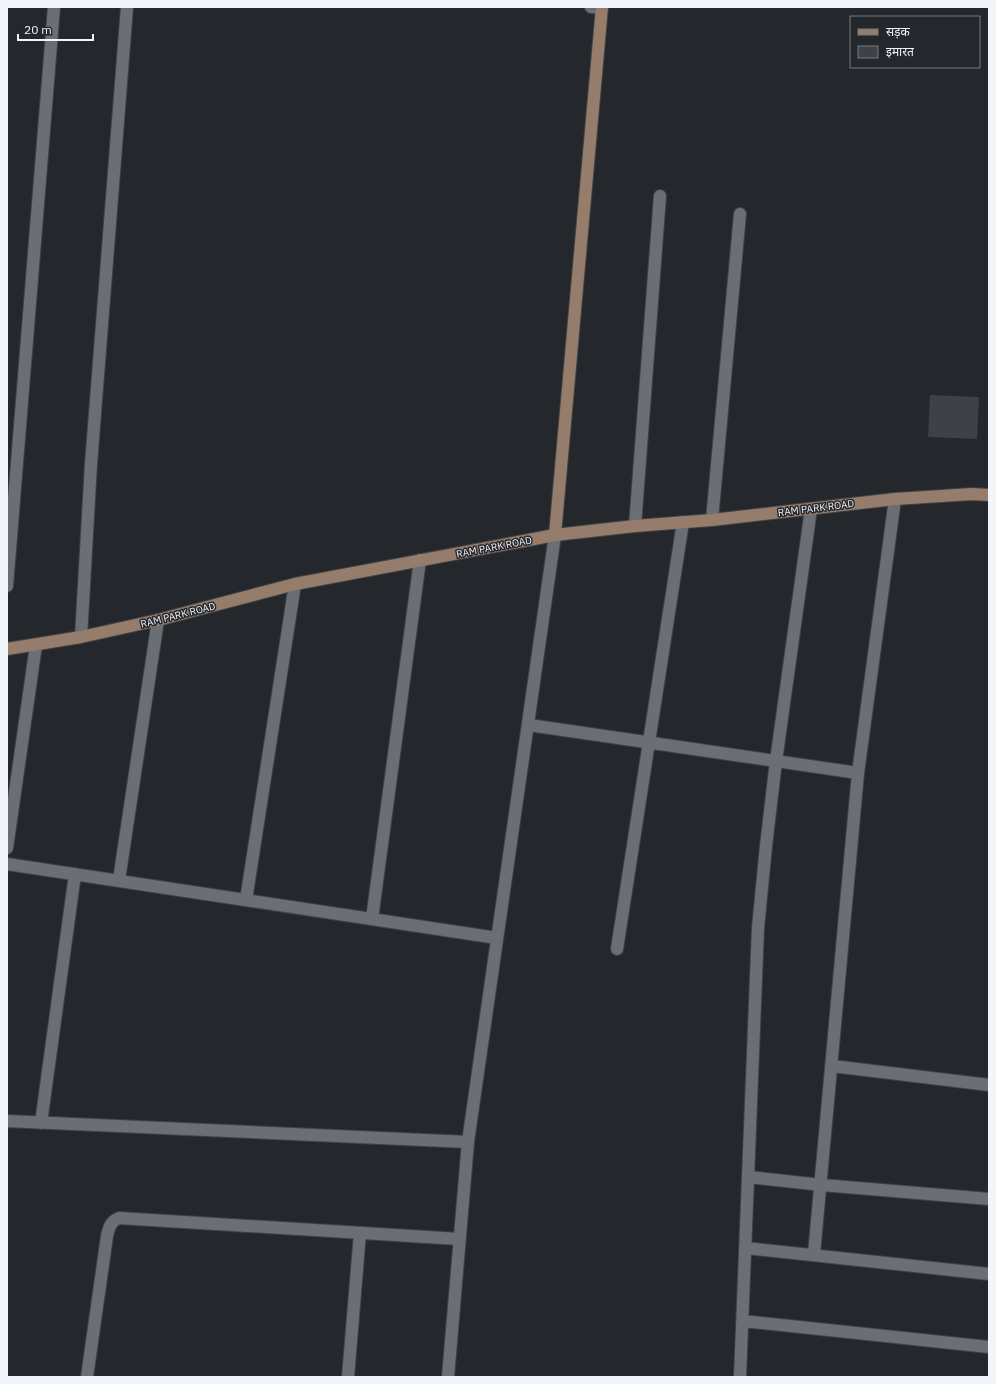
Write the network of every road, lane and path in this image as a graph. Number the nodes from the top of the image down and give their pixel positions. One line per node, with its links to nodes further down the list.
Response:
1 (54, 7): 15 (street)
2 (127, 7): 17 (street)
3 (599, 7): 12 (street)
4 (660, 196): 11 (street)
5 (740, 214): 9 (street)
6 (989, 494): 7 (street, RAM PARK ROAD)
7 (895, 499): 8 (street, RAM PARK ROAD); 23 (street)
8 (811, 509): 9 (street, RAM PARK ROAD); 22 (street)
9 (712, 520): 10 (street, RAM PARK ROAD)
10 (683, 522): 11 (street, RAM PARK ROAD); 21 (street)
11 (635, 526): 12 (street, RAM PARK ROAD)
12 (555, 535): 13 (street, RAM PARK ROAD); 20 (street)
13 (420, 560): 14 (street, RAM PARK ROAD); 29 (street)
14 (295, 584): 16 (street, RAM PARK ROAD); 28 (street)
15 (7, 586)
16 (158, 620): 17 (street, RAM PARK ROAD); 27 (street)
17 (81, 637): 18 (street, RAM PARK ROAD)
18 (36, 645): 19 (street, RAM PARK ROAD); 24 (street)
19 (7, 649)
20 (529, 725): 21 (street); 30 (street)
21 (648, 743): 22 (street); 31 (street)
22 (776, 761): 23 (street); 37 (street)
23 (858, 773): 32 (street)
24 (7, 848)
25 (7, 864): 26 (street)
26 (75, 874): 27 (street); 35 (street)
27 (119, 880): 28 (street)
28 (246, 900): 29 (street)
29 (372, 919): 30 (street)
30 (497, 938): 36 (street)
31 (617, 949)
32 (832, 1066): 33 (street); 38 (street)
33 (989, 1085)
34 (7, 1121): 35 (street)
35 (41, 1123): 36 (street)
36 (468, 1142): 41 (street)
37 (749, 1176): 38 (street); 42 (street)
38 (822, 1185): 39 (street); 43 (street)
39 (989, 1199)
40 (360, 1233): 41 (street); 47 (street); 48 (street)
41 (459, 1238): 49 (street)
42 (746, 1248): 43 (street); 45 (street)
43 (814, 1254): 44 (street)
44 (989, 1274)
45 (743, 1321): 46 (street); 50 (street)
46 (989, 1347)
47 (87, 1377)
48 (348, 1377)
49 (448, 1377)
50 (740, 1377)

